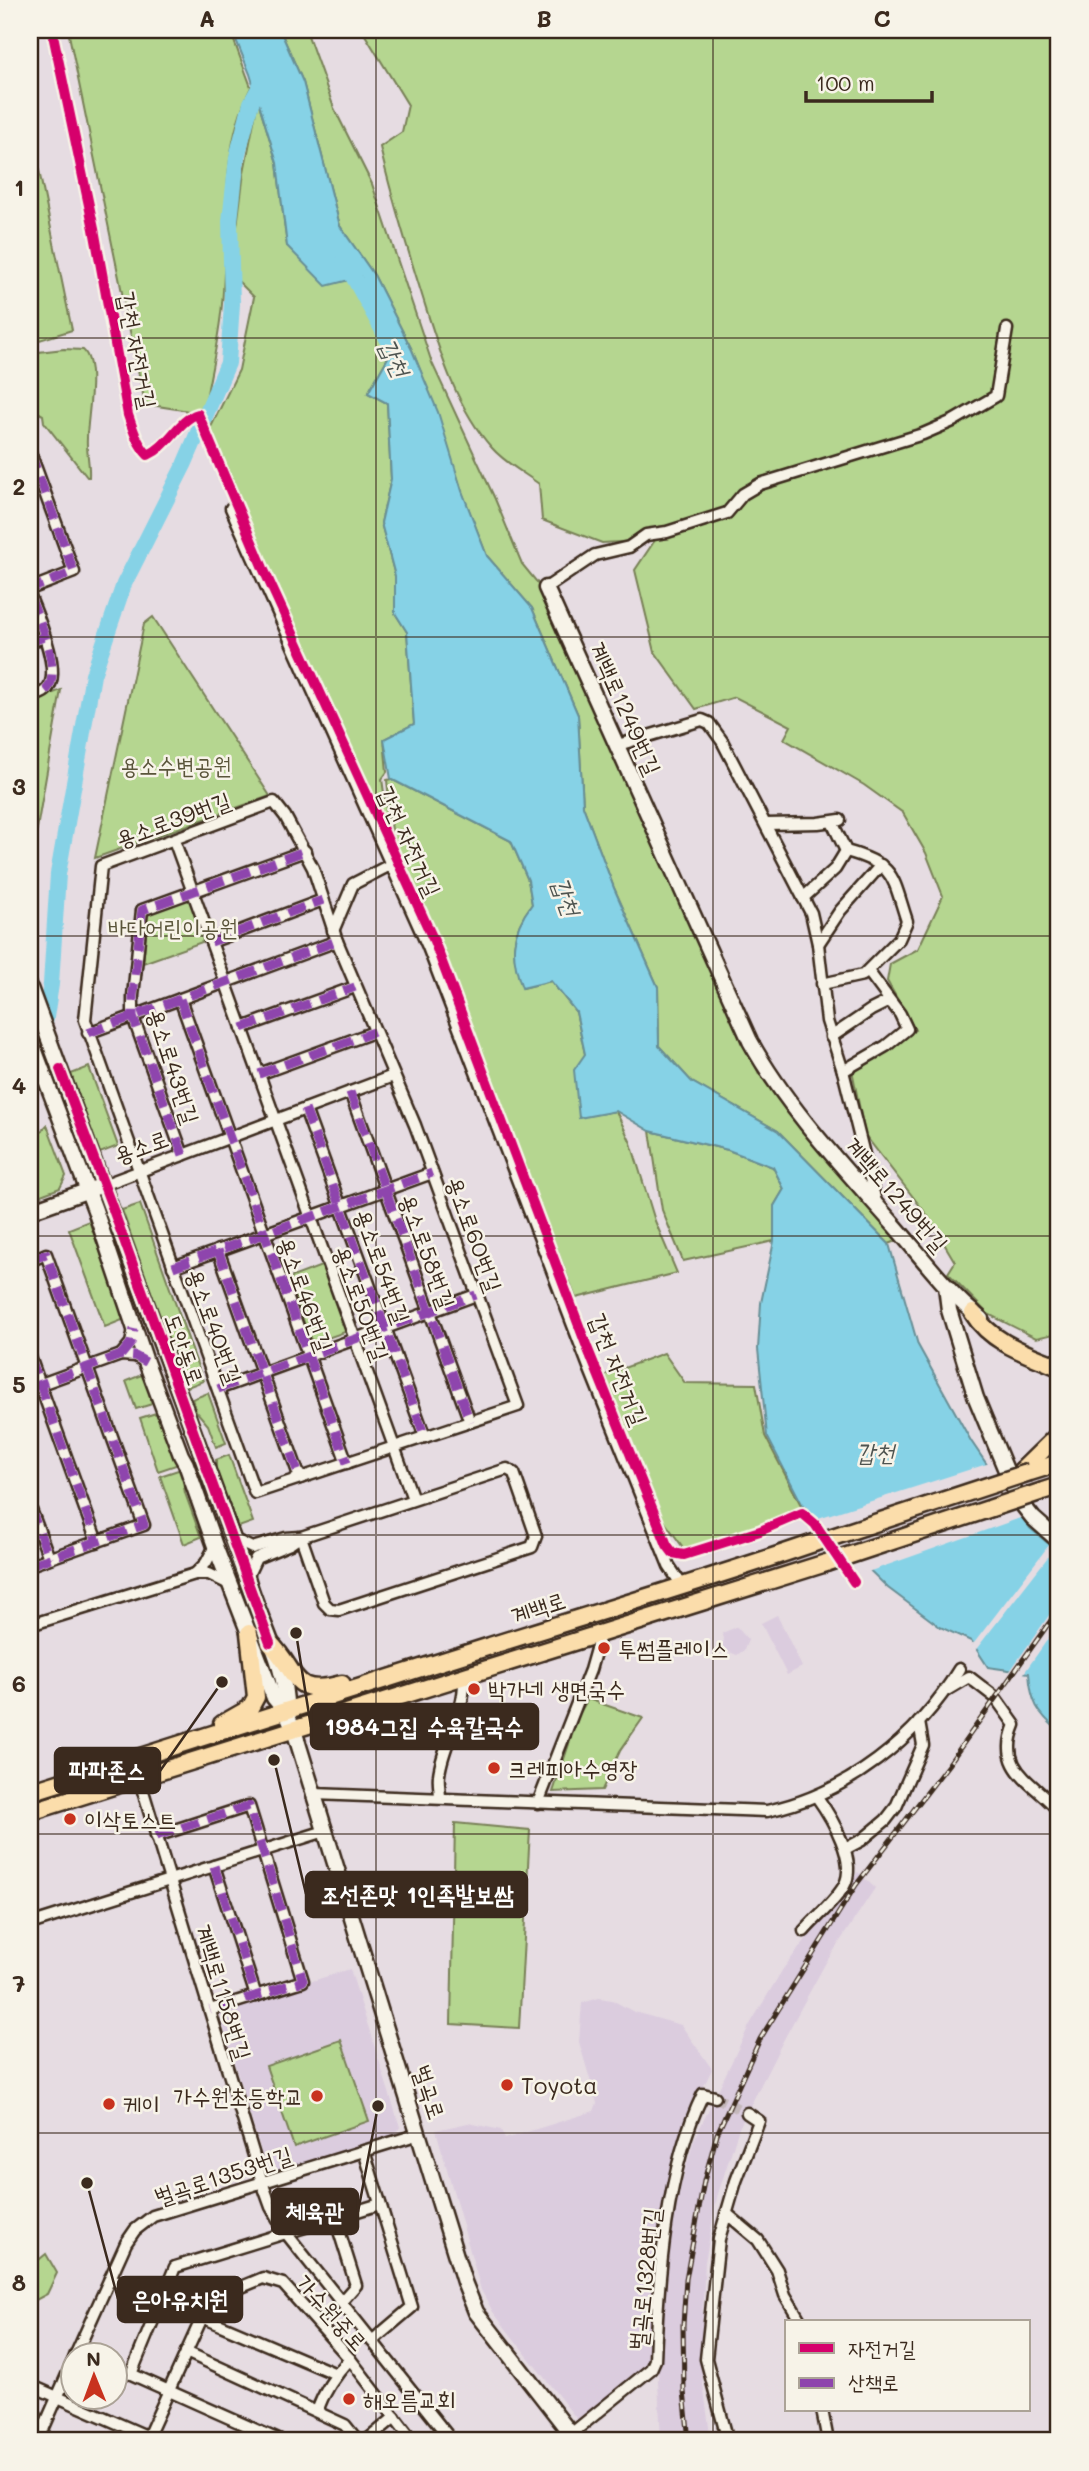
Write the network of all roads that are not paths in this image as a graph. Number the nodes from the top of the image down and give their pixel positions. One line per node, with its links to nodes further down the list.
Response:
1 (1007, 329): 6 (street, 계백로1249번길)
2 (30, 452): 3 (street)
3 (41, 484): 4 (street); 7 (street)
4 (30, 488)
5 (231, 508): 17 (street)
6 (546, 588): 12 (street, 계백로1249번길)
7 (30, 589)
8 (30, 597): 9 (street)
9 (44, 637): 10 (street); 11 (street)
10 (30, 642)
11 (30, 697)
12 (618, 746): 13 (street); 52 (street, 계백로1249번길)
13 (766, 824): 16 (street); 20 (street)
14 (174, 839): 15 (street, 용소로39번길); 19 (street, 용소로50번길); 35 (street, 용소로39번길)
15 (305, 851): 19 (street, 용소로43번길); 21 (street, 용소로39번길)
16 (846, 851): 18 (street); 20 (street)
17 (390, 865): 22 (street); 97 (street)
18 (881, 865): 24 (street); 25 (street)
19 (192, 892): 23 (street, 용소로50번길); 32 (street, 용소로43번길)
20 (803, 898): 24 (street)
21 (323, 900): 22 (street, 용소로39번길); 23 (street)
22 (335, 936): 26 (street); 28 (street, 용소로39번길)
23 (211, 942): 26 (street, 용소로50번길)
24 (818, 944): 27 (street)
25 (868, 971): 27 (street); 31 (street)
26 (225, 982): 30 (street); 33 (street, 용소로50번길)
27 (822, 984): 36 (street)
28 (355, 987): 33 (street); 34 (street, 용소로39번길)
29 (30, 988): 48 (street, 도안동로)
30 (180, 999): 32 (street); 44 (street)
31 (889, 1001): 36 (street); 38 (street)
32 (133, 1017): 35 (street); 45 (street, 용소로43번길)
33 (242, 1028): 39 (street, 용소로50번길)
34 (374, 1032): 39 (street); 40 (street, 용소로39번길)
35 (88, 1033): 46 (street, 용소로39번길)
36 (831, 1037): 38 (street)
37 (30, 1038): 50 (street, 도안동로)
38 (843, 1071): 52 (street)
39 (259, 1074): 43 (street, 용소로50번길)
40 (393, 1076): 41 (street, 용소로); 47 (street, 용소로60번길)
41 (350, 1092): 42 (street, 용소로); 49 (street, 용소로58번길)
42 (305, 1109): 43 (street, 용소로); 51 (street, 용소로54번길)
43 (275, 1120): 44 (street, 용소로); 54 (street, 용소로50번길)
44 (229, 1138): 45 (street, 용소로); 55 (street, 용소로46번길)
45 (183, 1155): 46 (street, 용소로)
46 (138, 1171): 48 (street, 용소로); 58 (street, 용소로40번길)
47 (432, 1173): 49 (street); 60 (street, 용소로60번길)
48 (103, 1185): 50 (street, 용소로); 88 (street, 도안동로)
49 (385, 1190): 51 (street); 61 (street, 용소로58번길)
50 (87, 1191): 53 (street, 용소로); 64 (street, 도안동로)
51 (341, 1206): 54 (street); 63 (street, 용소로54번길)
52 (877, 1206): 59 (street, 계백로1249번길)
53 (30, 1211)
54 (310, 1217): 55 (street); 65 (street, 용소로50번길)
55 (264, 1234): 56 (street); 67 (street, 용소로46번길)
56 (219, 1250): 58 (street); 73 (street)
57 (30, 1261): 71 (street)
58 (173, 1267): 75 (street, 용소로40번길)
59 (946, 1286): 62 (street, 계백로1249번길); 89 (street)
60 (476, 1295): 61 (street); 76 (street, 용소로60번길)
61 (430, 1311): 63 (street); 76 (street, 용소로58번길)
62 (973, 1313): 69 (street, 계백로1249번길); 72 (main road)
63 (385, 1328): 65 (street); 77 (street, 용소로54번길)
64 (134, 1329): 66 (street); 70 (street, 도안동로)
65 (355, 1339): 67 (street); 79 (street, 용소로50번길)
66 (121, 1355): 70 (street); 71 (street)
67 (308, 1356): 73 (street); 80 (street, 용소로46번길)
68 (30, 1357): 74 (street)
69 (1059, 1361)
70 (146, 1362): 91 (street, 도안동로)
71 (87, 1367): 74 (street); 90 (street)
72 (1059, 1367)
73 (263, 1373): 75 (street); 83 (street)
74 (34, 1386): 90 (street)
75 (218, 1389): 83 (street, 용소로40번길)
76 (470, 1422): 77 (street)
77 (425, 1437): 79 (street)
78 (1059, 1438): 82 (main road)
79 (394, 1447): 80 (street); 85 (street, 용소로50번길)
80 (347, 1463): 83 (street)
81 (1059, 1463): 82 (main road, 계백로)
82 (1028, 1469): 97 (main road, 계백로, bridge)
83 (300, 1478)
84 (1059, 1486): 100 (main road, 계백로, bridge)
85 (413, 1499): 87 (street); 87 (street)
86 (30, 1507): 92 (street)
87 (301, 1537): 88 (street); 95 (street)
88 (233, 1539): 95 (street, 도안동로)
89 (1059, 1541)
90 (97, 1542): 92 (street)
91 (215, 1546): 94 (street); 96 (street, 도안동로)
92 (49, 1558): 93 (street)
93 (30, 1565)
94 (195, 1574): 96 (street); 98 (street)
95 (247, 1577): 101 (street, 도안동로)
96 (229, 1584): 99 (street, 도안동로)
97 (683, 1587): 104 (main road, 계백로)
98 (30, 1625)
99 (249, 1633): 106 (street, 도안동로); 109 (main road)
100 (600, 1634): 103 (main road, 계백로); 115 (street)
101 (270, 1643): 104 (main road); 106 (street, 도안동로)
102 (959, 1669): 105 (street)
103 (464, 1676): 108 (main road, 계백로); 114 (street)
104 (383, 1680): 106 (main road, 계백로)
105 (946, 1691): 107 (street); 116 (street)
106 (286, 1712): 108 (street, 벌곡로); 109 (main road, 계백로)
107 (919, 1722): 113 (street); 120 (street)
108 (294, 1730): 110 (main road, 계백로); 112 (street, 벌곡로)
109 (207, 1737): 111 (main road, 계백로)
110 (139, 1778): 117 (main road, 계백로); 119 (street, 계백로1158번길)
111 (30, 1792)
112 (314, 1794): 114 (street); 118 (street, 벌곡로)
113 (817, 1797): 115 (street); 120 (street)
114 (440, 1798): 115 (street)
115 (538, 1803)
116 (1059, 1811)
117 (30, 1812)
118 (325, 1831): 121 (street); 130 (street, 벌곡로)
119 (156, 1836): 121 (street); 123 (street, 계백로1158번길)
120 (845, 1849): 125 (street)
121 (263, 1850): 122 (street); 126 (street)
122 (214, 1866): 123 (street); 126 (street)
123 (169, 1880): 124 (street); 127 (street, 계백로1158번길)
124 (30, 1924)
125 (804, 1931)
126 (257, 1996): 127 (street)
127 (210, 2010): 132 (street, 계백로1158번길)
128 (715, 2097): 154 (street, 벌곡로1328번길)
129 (747, 2113): 134 (street)
130 (419, 2134): 131 (street, 벌곡로1353번길); 154 (street, 벌곡로)
131 (364, 2151): 132 (street, 벌곡로1353번길); 133 (street)
132 (262, 2182): 136 (street, 계백로1158번길); 137 (street, 벌곡로1353번길)
133 (380, 2204): 135 (street); 142 (street)
134 (726, 2213): 141 (street); 162 (street)
135 (335, 2218): 136 (street); 139 (street)
136 (286, 2232): 138 (street); 139 (street, 계백로1158번길)
137 (110, 2278): 138 (street, 가수원중로); 143 (street, 벌곡로1353번길)
138 (161, 2300): 140 (street, 가수원중로); 149 (street)
139 (341, 2302): 142 (street, 계백로1158번길)
140 (202, 2317): 144 (street, 가수원중로); 145 (street, 가수원중로); 146 (street, 가수원중로)
141 (800, 2320)
142 (372, 2341): 161 (street, 계백로1158번길)
143 (81, 2342)
144 (186, 2352): 149 (street, 가수원중로); 151 (street)
145 (350, 2359): 146 (street); 153 (street, 가수원중로)
146 (336, 2374): 151 (street)
147 (30, 2385): 150 (street)
148 (60, 2389): 150 (street, 벌곡로1353번길)
149 (169, 2390): 155 (street, 가수원중로); 157 (street)
150 (56, 2398): 155 (street); 156 (street, 벌곡로1353번길)
151 (317, 2411): 158 (street)
152 (822, 2412): 163 (street)
153 (395, 2417): 159 (street); 160 (street, 가수원중로)
154 (572, 2438)
155 (151, 2440)
156 (38, 2441)
157 (281, 2441)
158 (358, 2441)
159 (366, 2441)
160 (413, 2441)
161 (452, 2441)
162 (729, 2441)
163 (828, 2441)

